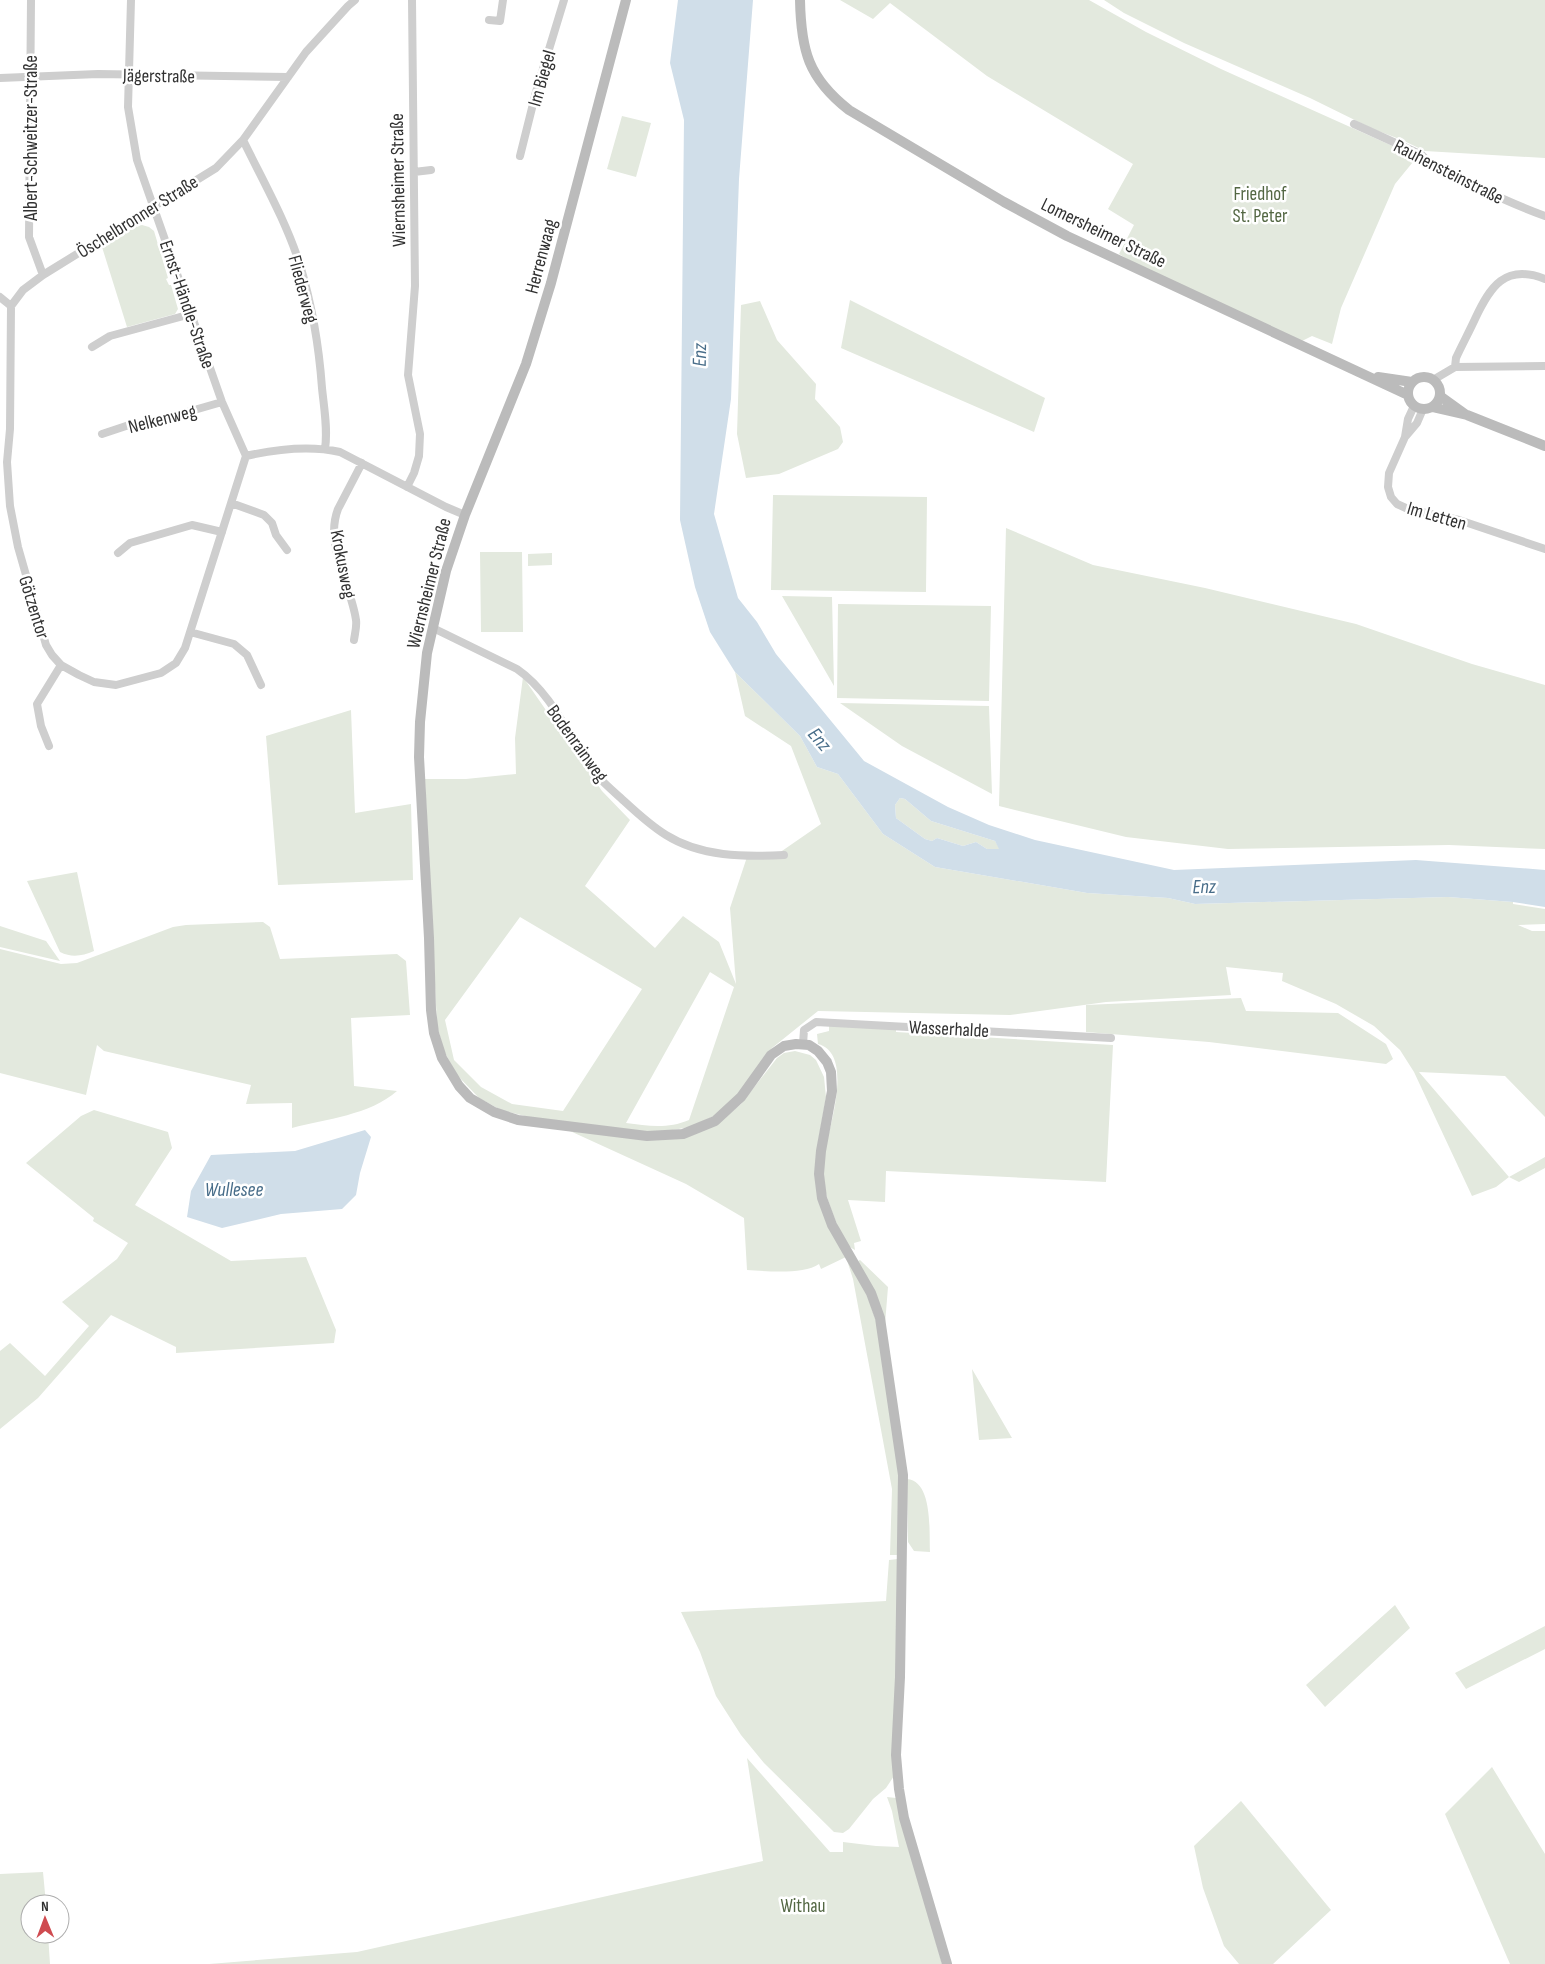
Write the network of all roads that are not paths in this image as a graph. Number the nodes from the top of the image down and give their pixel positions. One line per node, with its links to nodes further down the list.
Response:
1 (31, 0): 11 (street, Albert-Schweitzer-Straße)
2 (132, 0): 10 (street, Ernst-Händle-Straße)
3 (356, 0): 12 (street, Öschelbronner Straße)
4 (412, 0): 18 (street, Wiernsheimer Straße)
5 (503, 0): 9 (street)
6 (564, 0): 16 (street, Im Biegel)
7 (626, 0): 44 (main road, Herrenwaag)
8 (800, 0): 29 (main road, Lomersheimer Straße)
9 (489, 20)
10 (128, 75): 11 (street, Jägerstraße); 12 (street, Jägerstraße); 19 (street, Ernst-Händle-Straße)
11 (31, 76): 13 (street, Jägerstraße); 21 (street, Albert-Schweitzer-Straße)
12 (288, 77): 15 (street, Öschelbronner Straße)
13 (0, 78)
14 (1354, 124): 20 (street, Rauhensteinstraße)
15 (243, 140): 19 (street, Öschelbronner Straße); 39 (street, Fliederweg)
16 (520, 156)
17 (431, 170): 18 (street)
18 (414, 172): 42 (street, Wiernsheimer Straße)
19 (154, 206): 21 (street, Öschelbronner Straße); 25 (street, Ernst-Händle-Straße)
20 (1545, 216)
21 (43, 275): 24 (street, Öschelbronner Straße)
22 (1545, 279): 28 (street)
23 (0, 297): 24 (street)
24 (11, 306): 52 (street, Götzentor)
25 (191, 314): 26 (street); 34 (street, Ernst-Händle-Straße)
26 (92, 347)
27 (1545, 366): 28 (street)
28 (1455, 367): 30 (street)
29 (1368, 376): 31 (main road, Lomersheimer Straße); 32 (main road, Lomersheimer Straße)
30 (1433, 380): 31 (main road); 33 (main road)
31 (1412, 382): 32 (main road)
32 (1408, 395): 35 (main road)
33 (1440, 396): 35 (main road); 36 (main road)
34 (222, 402): 37 (street, Nelkenweg); 40 (street, Ernst-Händle-Straße)
35 (1423, 408): 36 (main road); 46 (street, Im Letten)
36 (1467, 415): 38 (main road)
37 (102, 434)
38 (1545, 446)
39 (324, 449): 40 (street); 41 (street)
40 (246, 456): 43 (street, Götzentor)
41 (362, 463): 42 (street); 51 (street, Krokusweg)
42 (407, 487): 44 (street, Wiernsheimer Straße)
43 (231, 503): 45 (street, Götzentor); 47 (street)
44 (465, 515): 49 (main road, Wiernsheimer Straße)
45 (222, 532): 48 (street); 50 (street, Götzentor)
46 (1545, 549)
47 (287, 550)
48 (118, 553)
49 (433, 628): 55 (street, Bodenrainweg); 57 (main road, Wiernsheimer Straße)
50 (190, 632): 52 (street, Götzentor); 53 (street)
51 (354, 640)
52 (61, 664): 54 (street)
53 (261, 685)
54 (49, 746)
55 (784, 855)
56 (1111, 1038): 57 (street, Wasserhalde)
57 (803, 1044): 58 (main road)
58 (947, 1964)

